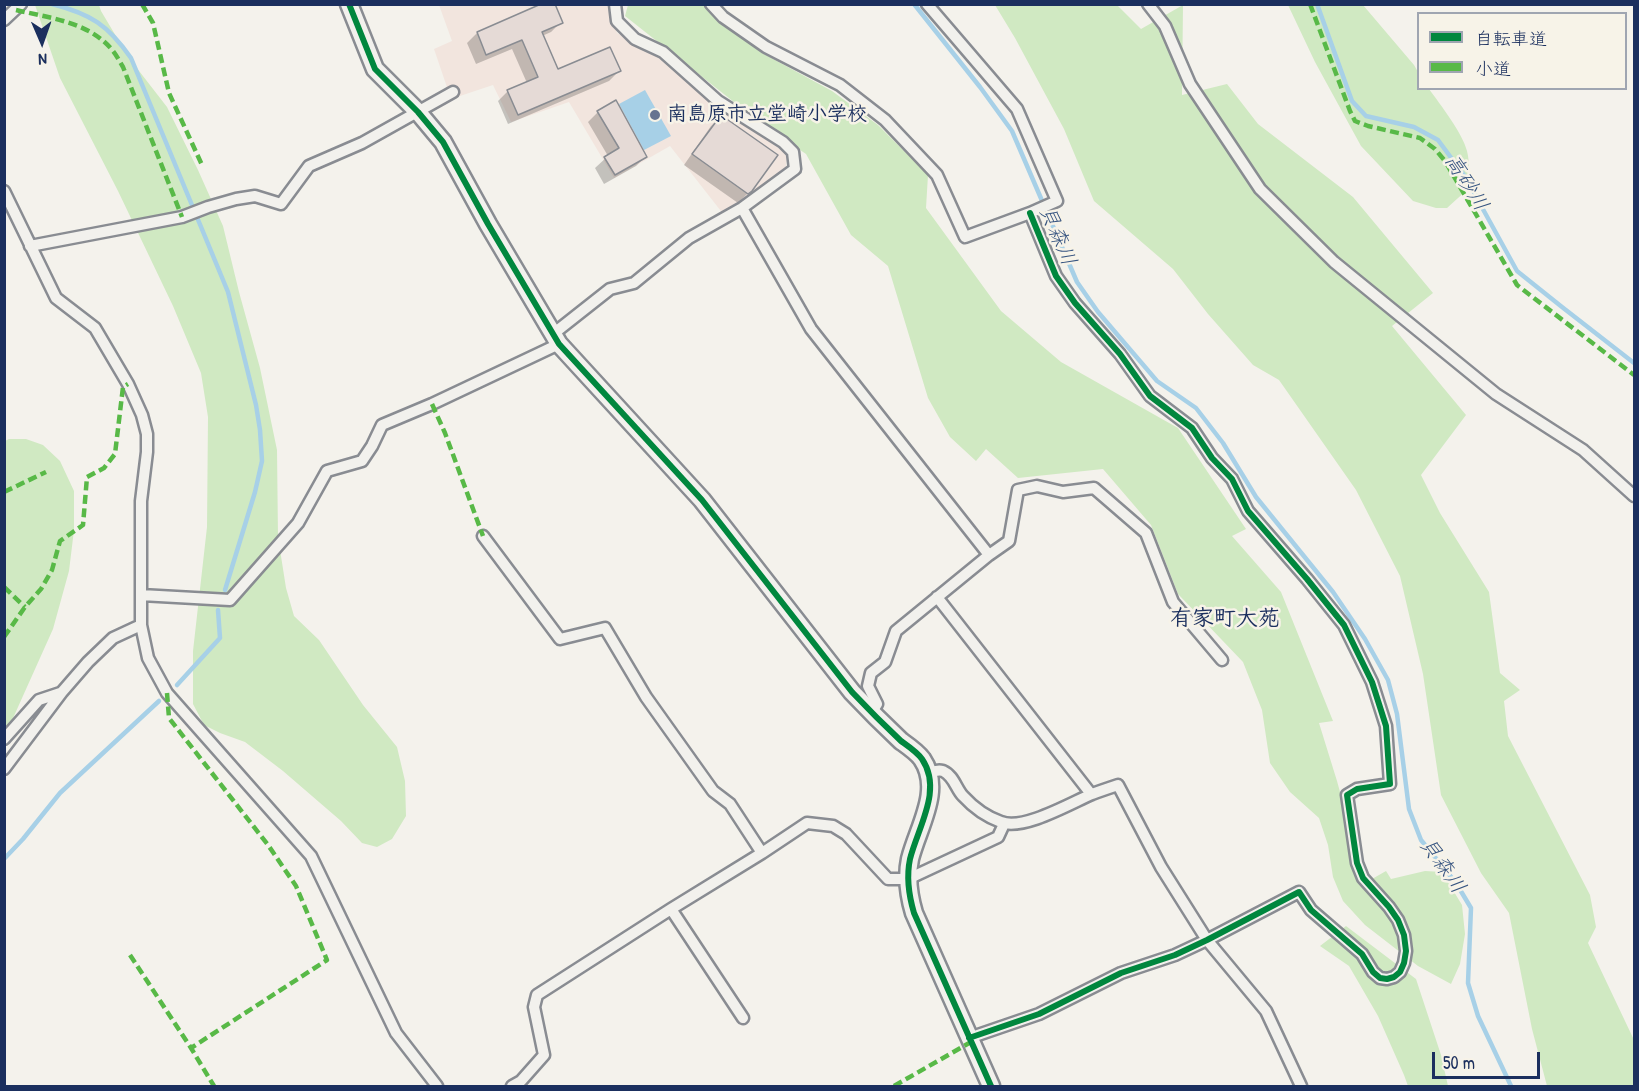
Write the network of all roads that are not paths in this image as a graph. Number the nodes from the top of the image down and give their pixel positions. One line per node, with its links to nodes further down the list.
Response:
1 (350, 4): 9 (street)
2 (615, 4): 11 (street)
3 (711, 4): 12 (street)
4 (927, 4): 12 (street)
5 (1148, 4): 15 (street)
6 (21, 5): 7 (street)
7 (4, 20)
8 (453, 92): 9 (street)
9 (418, 112): 13 (street); 14 (street)
10 (4, 191): 13 (street)
11 (742, 208): 14 (street); 17 (street)
12 (1034, 212): 32 (street)
13 (30, 246): 18 (street)
14 (556, 339): 18 (street); 23 (street)
15 (1635, 496)
16 (483, 536): 29 (street)
17 (989, 555): 19 (street); 21 (street)
18 (141, 595): 20 (street)
19 (937, 597): 23 (street); 27 (street)
20 (141, 625): 22 (street); 35 (street)
21 (1222, 660)
22 (62, 692): 24 (street); 25 (street)
23 (871, 713): 26 (street)
24 (4, 739)
25 (4, 769)
26 (930, 773): 28 (street); 30 (street)
27 (1091, 794): 28 (street); 32 (street)
28 (1004, 824): 30 (street)
29 (762, 853): 30 (street); 31 (street)
30 (908, 879): 34 (street)
31 (671, 909): 33 (street); 36 (street)
32 (1207, 940): 34 (street); 38 (street)
33 (743, 1018)
34 (969, 1038): 37 (street)
35 (437, 1086)
36 (512, 1086)
37 (991, 1086)
38 (1301, 1086)

